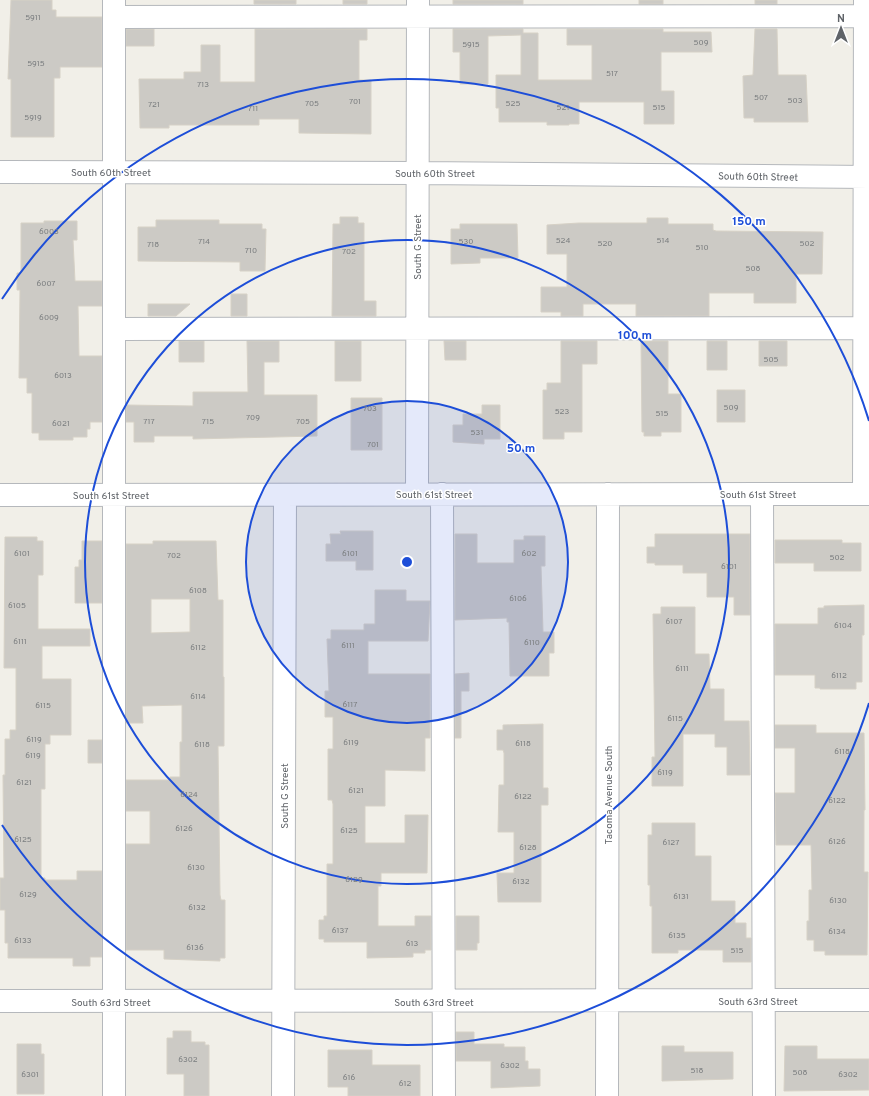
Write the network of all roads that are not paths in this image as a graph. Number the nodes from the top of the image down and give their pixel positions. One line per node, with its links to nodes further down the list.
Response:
1 (418, 8): 2 (street); 3 (street); 6 (street, South G Street)
2 (114, 9): 5 (street)
3 (866, 11): 7 (street)
4 (0, 172): 5 (street, South 60th Street)
5 (114, 172): 6 (street, South 60th Street); 10 (street)
6 (417, 173): 7 (street, South 60th Street); 8 (street, South G Street)
7 (866, 177): 9 (street)
8 (417, 328): 9 (street); 10 (street); 11 (street, South G Street)
9 (867, 328): 15 (street)
10 (114, 329): 17 (street)
11 (417, 493): 12 (street, South 61st Street); 18 (street, South 61st Street)
12 (442, 494): 13 (street, South 61st Street); 25 (street)
13 (608, 494): 14 (street, South 61st Street); 21 (street, Tacoma Avenue South)
14 (762, 494): 15 (street, South 61st Street); 22 (street)
15 (866, 494)
16 (0, 495): 17 (street, South 61st Street)
17 (114, 495): 18 (street, South 61st Street); 23 (street)
18 (286, 495): 24 (street, South G Street)
19 (869, 1000): 22 (street, South 63rd Street)
20 (0, 1001): 23 (street, South 63rd Street)
21 (608, 1001): 22 (street, South 63rd Street); 25 (street, South 63rd Street); 29 (street, Tacoma Avenue South)
22 (764, 1001): 30 (street)
23 (114, 1002): 24 (street, South 63rd Street); 26 (street)
24 (283, 1002): 25 (street, South 63rd Street); 27 (street, South G Street)
25 (444, 1002): 28 (street)
26 (114, 1096)
27 (283, 1096)
28 (444, 1096)
29 (607, 1096)
30 (764, 1096)

